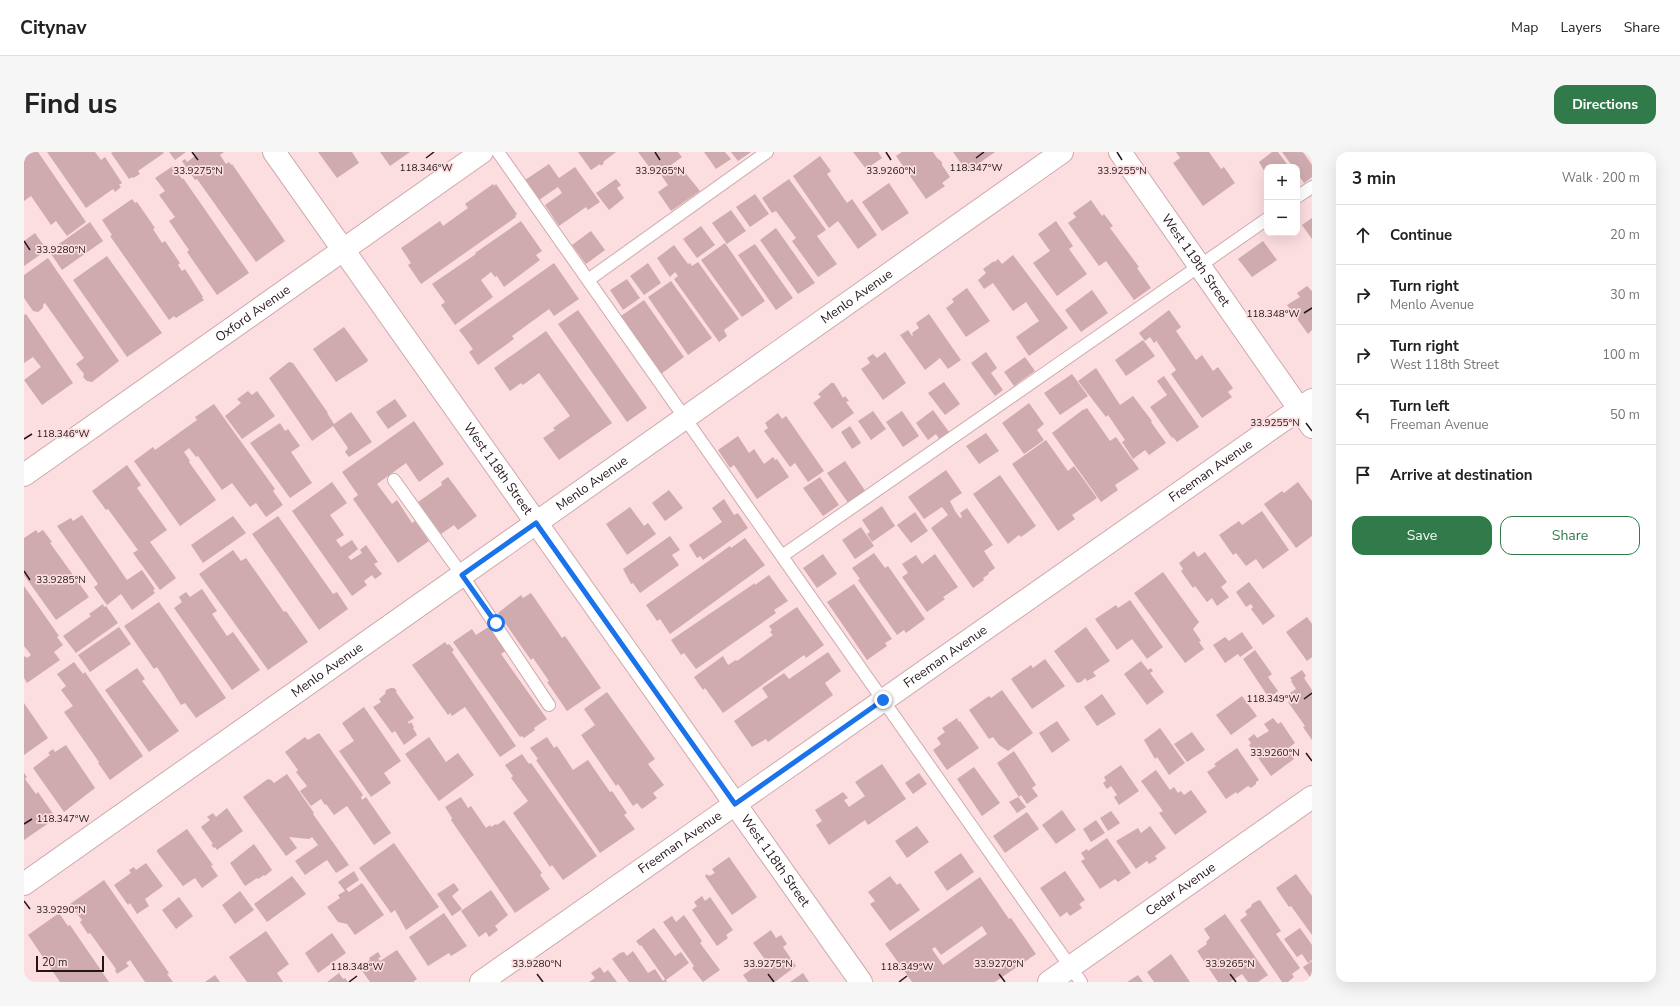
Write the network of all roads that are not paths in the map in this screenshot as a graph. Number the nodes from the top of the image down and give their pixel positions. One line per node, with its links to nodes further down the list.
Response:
1 (274, 152): 10 (street, West 118th Street)
2 (482, 152): 10 (street, Oxford Avenue)
3 (498, 152): 12 (lane)
4 (767, 152): 12 (lane)
5 (1062, 152): 14 (street, Menlo Avenue)
6 (1120, 152): 11 (street, West 119th Street)
7 (1312, 187): 8 (lane)
8 (1300, 195)
9 (1264, 221): 11 (lane)
10 (343, 249): 16 (street, Oxford Avenue); 18 (street, West 118th Street)
11 (1200, 266): 13 (street, West 119th Street); 19 (lane)
12 (588, 280): 14 (lane)
13 (1306, 404): 15 (street, West 119th Street); 21 (street, Freeman Avenue)
14 (685, 418): 18 (street, Menlo Avenue); 19 (lane)
15 (1312, 427)
16 (24, 475)
17 (394, 480): 20 (lane)
18 (536, 523): 20 (street, Menlo Avenue); 24 (street, West 118th Street)
19 (782, 556): 21 (lane)
20 (462, 575): 22 (lane); 25 (street, Menlo Avenue)
21 (883, 700): 24 (street, Freeman Avenue); 26 (lane)
22 (549, 705)
23 (1312, 797): 26 (street, Cedar Avenue)
24 (735, 804): 27 (street, Freeman Avenue); 28 (street, West 118th Street)
25 (24, 884)
26 (1076, 974): 29 (street, Cedar Avenue)
27 (480, 982)
28 (861, 982)
29 (1049, 982)

